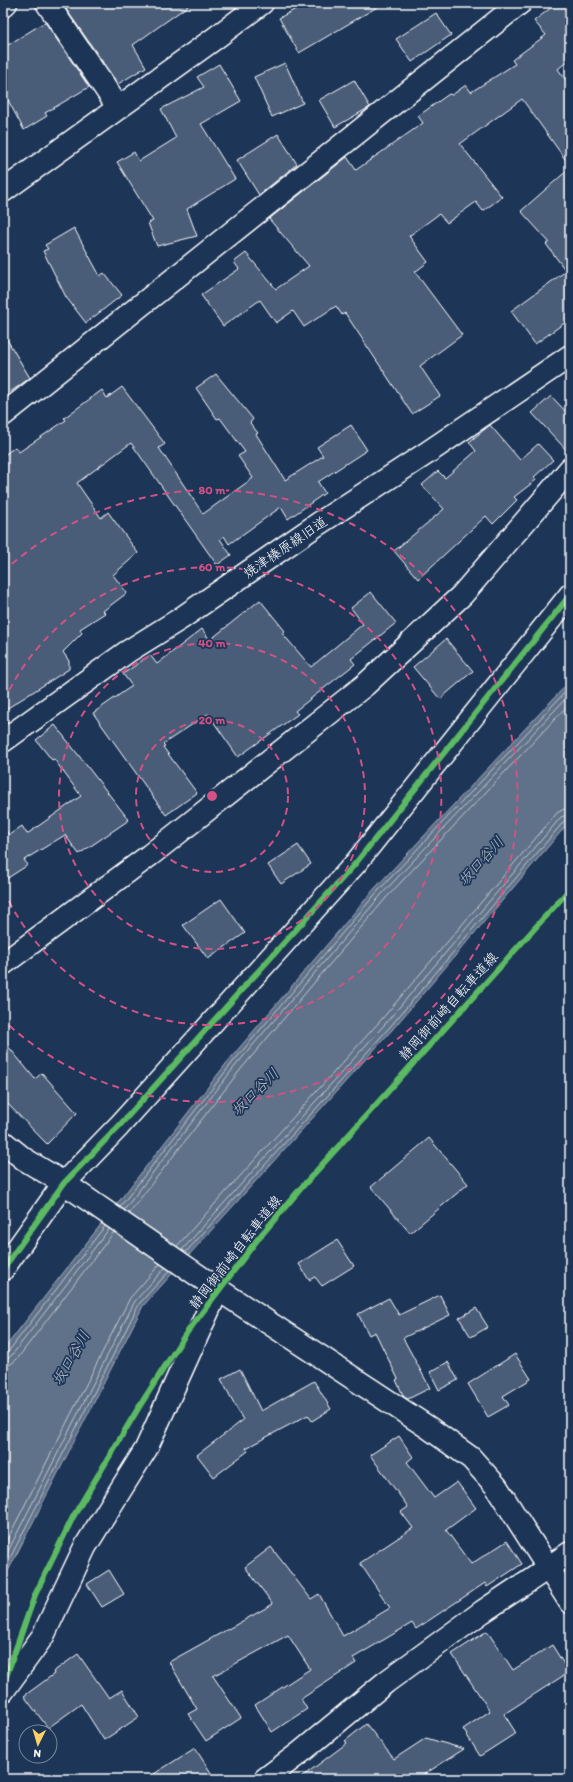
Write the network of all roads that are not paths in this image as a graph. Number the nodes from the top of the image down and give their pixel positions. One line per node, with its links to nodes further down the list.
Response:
1 (6, 3): 5 (street)
2 (47, 3): 6 (street)
3 (262, 3): 6 (street)
4 (520, 3): 9 (street)
5 (3, 6)
6 (118, 107): 7 (street)
7 (3, 191)
8 (570, 356): 12 (street, 焼津榛原線旧道)
9 (3, 415)
10 (570, 469): 13 (street)
11 (570, 595): 15 (street)
12 (3, 741)
13 (3, 964)
14 (3, 1142): 15 (street)
15 (64, 1183): 16 (street); 17 (street)
16 (3, 1269)
17 (215, 1287): 19 (street); 21 (street)
18 (570, 1553): 19 (street)
19 (547, 1567): 20 (street); 22 (street)
20 (570, 1602)
21 (3, 1691)
22 (288, 1773): 23 (street)
23 (265, 1779)

